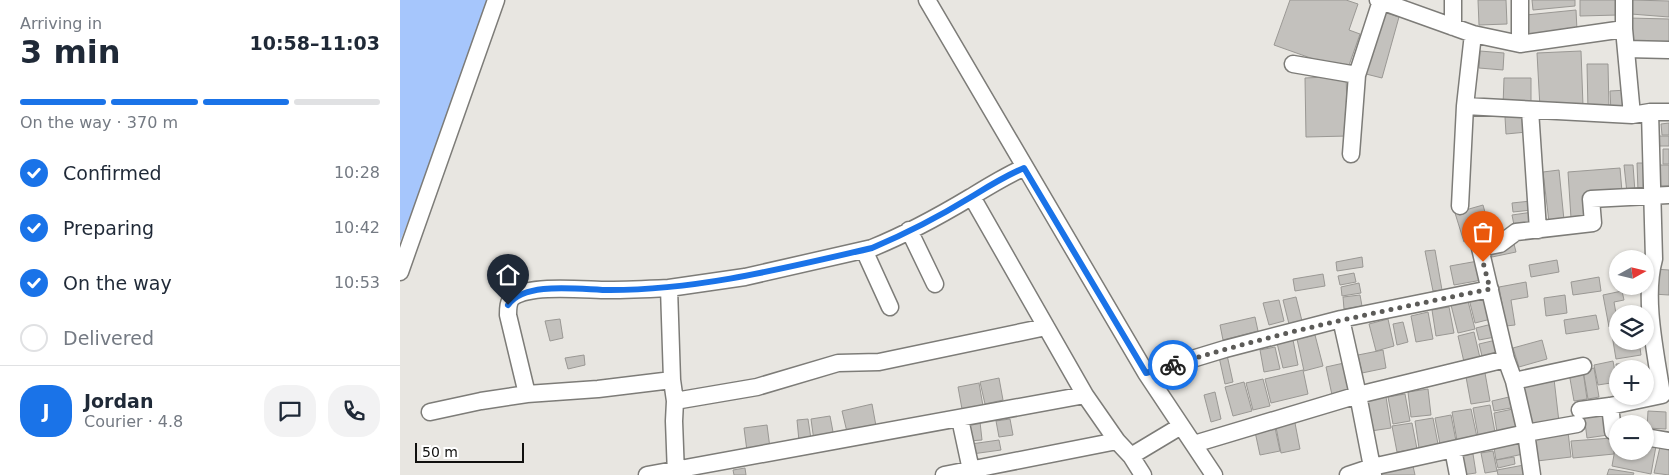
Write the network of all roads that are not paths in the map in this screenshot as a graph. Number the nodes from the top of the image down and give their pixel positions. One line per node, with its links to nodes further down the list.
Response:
1 (496, 0): 30 (street)
2 (927, 0): 21 (street)
3 (1380, 0): 7 (street); 14 (street)
4 (1453, 0): 7 (street)
5 (1520, 0): 10 (street)
6 (1624, 0): 8 (street)
7 (1453, 27): 9 (street)
8 (1624, 29): 10 (street); 11 (street)
9 (1473, 34): 10 (street); 15 (street)
10 (1520, 44)
11 (1626, 49): 12 (street); 19 (street)
12 (1669, 50)
13 (1293, 64): 14 (street)
14 (1357, 75): 20 (street)
15 (1464, 106): 16 (street); 25 (street)
16 (1530, 110): 19 (street); 27 (street)
17 (1650, 112): 18 (street); 19 (street); 24 (street)
18 (1669, 112)
19 (1632, 115)
20 (1351, 154)
21 (1024, 168): 22 (street); 39 (street)
22 (976, 194): 26 (street); 36 (street)
23 (1669, 195): 24 (street)
24 (1652, 196): 27 (street); 29 (street)
25 (1460, 206)
26 (909, 230): 28 (street); 31 (street)
27 (1538, 230): 33 (street)
28 (864, 250): 32 (street); 34 (street)
29 (1662, 260): 46 (street)
30 (400, 272)
31 (935, 284)
32 (669, 288): 40 (street); 42 (street)
33 (1490, 289): 35 (street); 37 (street)
34 (890, 307)
35 (1341, 320): 39 (street); 44 (street)
36 (1046, 327): 43 (street); 45 (street)
37 (1506, 359): 41 (street); 44 (street)
38 (1583, 366): 41 (street)
39 (1146, 373): 50 (street)
40 (672, 380): 42 (street); 45 (street)
41 (1514, 382): 51 (street)
42 (527, 394): 47 (street)
43 (1085, 395): 49 (street); 53 (street)
44 (1358, 395): 55 (street); 59 (street)
45 (675, 401): 60 (street)
46 (1610, 406): 48 (street); 51 (street)
47 (430, 412)
48 (1611, 415)
49 (960, 419): 58 (street); 60 (street)
50 (1181, 426): 55 (street); 57 (street)
51 (1526, 433): 56 (street); 67 (street)
52 (1654, 438): 54 (street)
53 (1117, 441): 57 (street); 58 (street)
54 (1669, 441)
55 (1194, 444): 64 (street)
56 (1453, 449): 59 (street); 66 (street)
57 (1136, 454): 63 (street)
58 (971, 470): 62 (street)
59 (1372, 471): 65 (street)
60 (676, 473): 61 (street)
61 (647, 475)
62 (944, 475)
63 (1143, 475)
64 (1214, 475)
65 (1348, 475)
66 (1458, 475)
67 (1532, 475)

